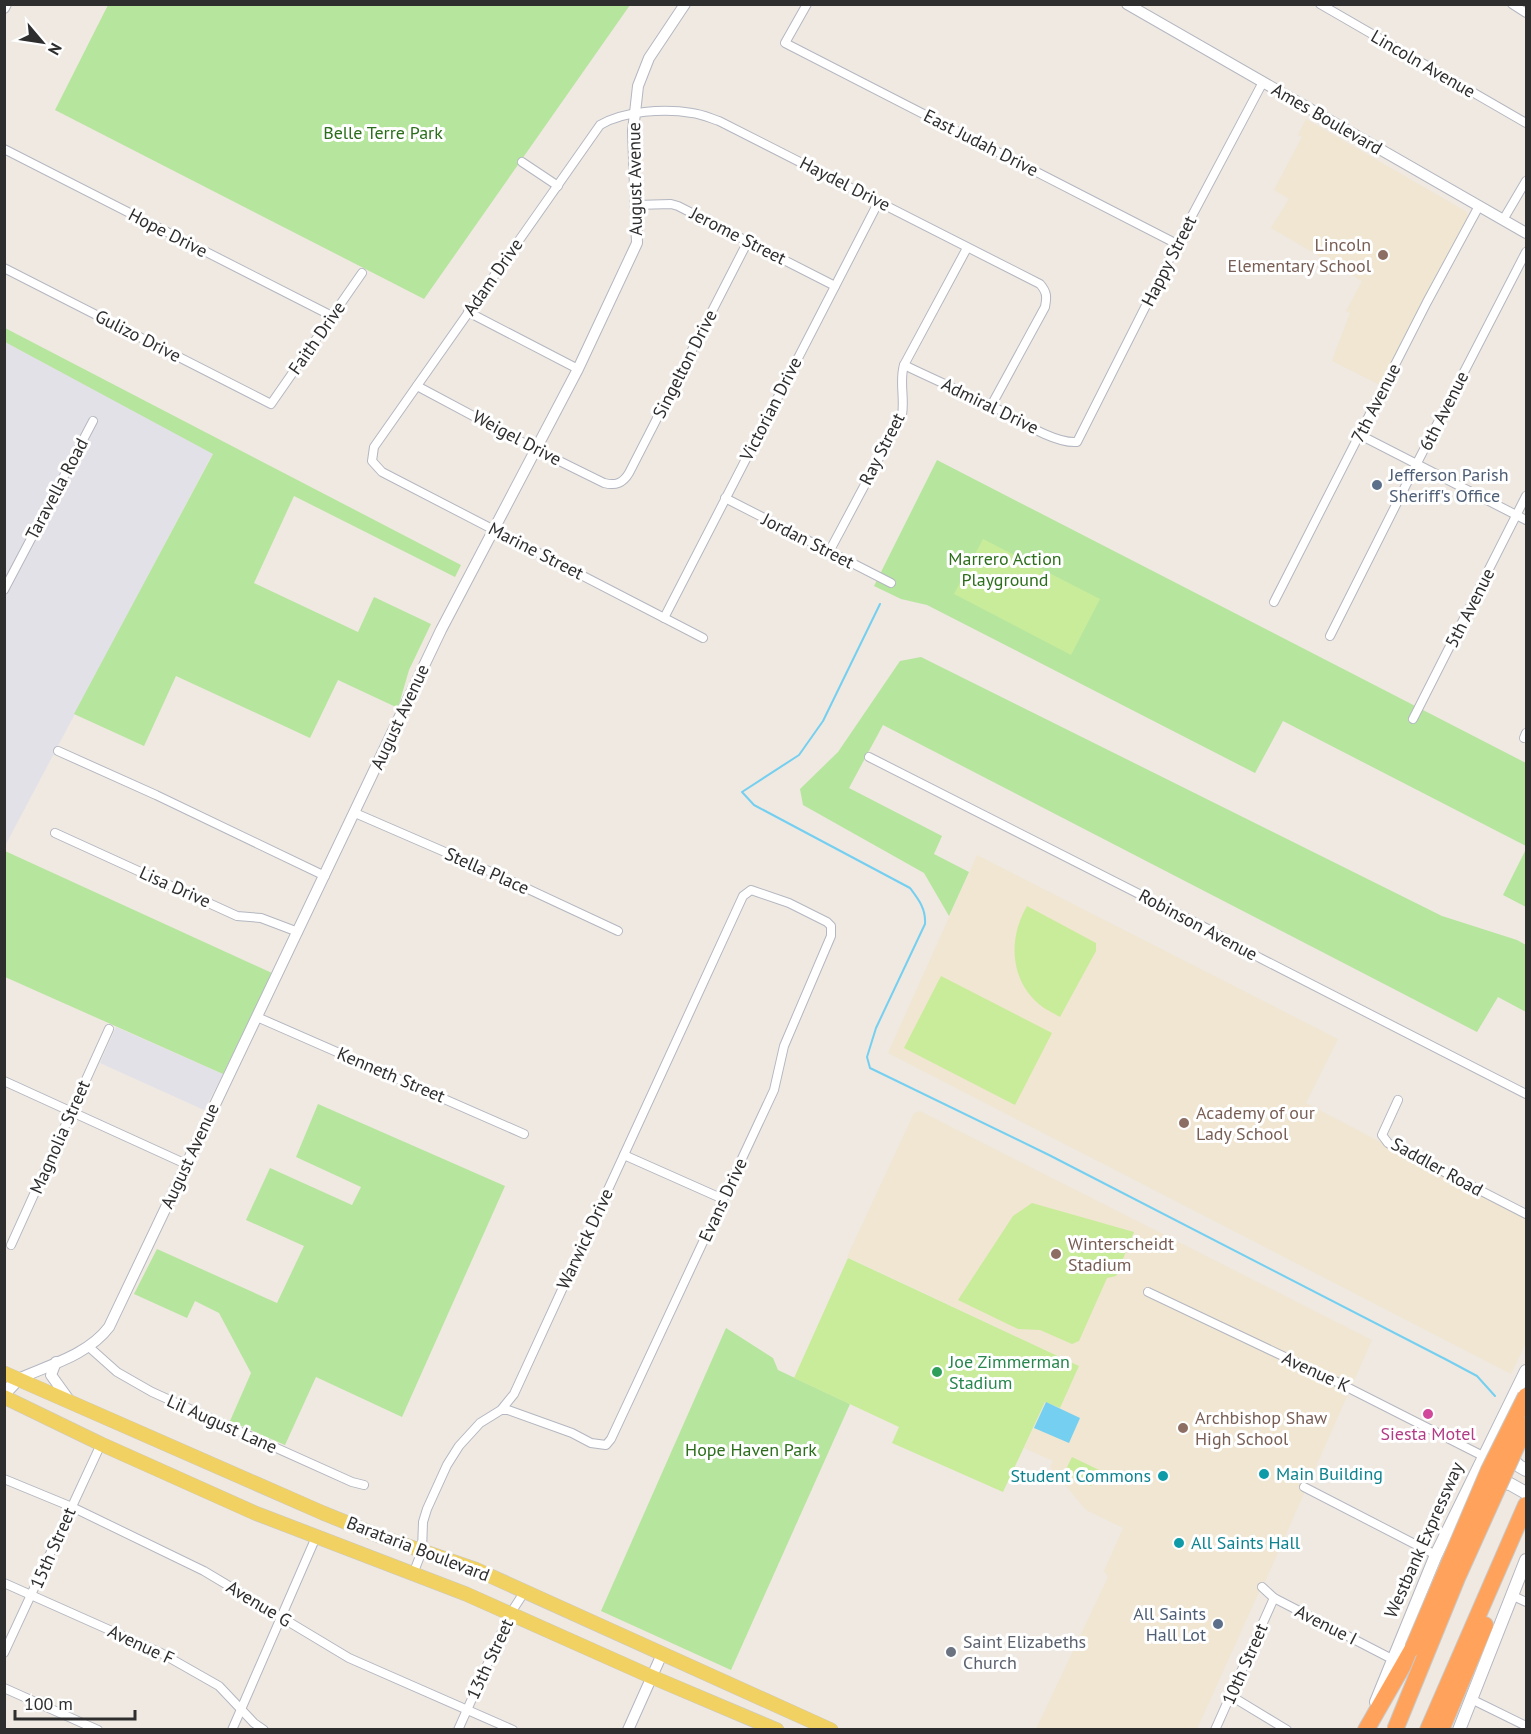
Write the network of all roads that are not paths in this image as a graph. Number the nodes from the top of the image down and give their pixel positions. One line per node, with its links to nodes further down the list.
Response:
1 (685, 4): 8 (street, August Avenue)
2 (807, 4): 20 (street, East Judah Drive)
3 (1320, 4): 9 (street, Lincoln Avenue)
4 (1512, 4): 6 (street)
5 (1131, 5): 7 (street, Ames Boulevard)
6 (1527, 13)
7 (1263, 82): 16 (street, Ames Boulevard); 20 (street, Happy Street)
8 (634, 113): 13 (street, Adam Drive); 14 (street, Haydel Drive); 15 (street, August Avenue)
9 (1527, 123)
10 (4, 149): 27 (street, Hope Drive)
11 (522, 162): 13 (street)
12 (1527, 181): 17 (street)
13 (558, 186): 26 (street, Adam Drive)
14 (879, 201): 21 (street, Haydel Drive); 25 (street, Victorian Drive)
15 (636, 205): 19 (street, Jerome Street); 29 (street, August Avenue)
16 (1479, 206): 17 (street, Ames Boulevard); 34 (street, 7th Avenue)
17 (1503, 220): 18 (street, Ames Boulevard)
18 (1527, 233)
19 (748, 242): 25 (street, Jerome Street); 39 (street, Singelton Drive)
20 (1177, 244): 35 (street, Happy Street)
21 (967, 248): 28 (street, Ray Street); 32 (street, Haydel Drive)
22 (1527, 252): 38 (street, 6th Avenue)
23 (4, 268): 31 (street, Gulizo Drive)
24 (362, 273): 27 (street, Faith Drive)
25 (835, 285): 41 (street, Victorian Drive)
26 (468, 312): 29 (street); 30 (street, Adam Drive)
27 (332, 316): 31 (street, Faith Drive)
28 (904, 365): 32 (street, Admiral Drive); 45 (street, Ray Street)
29 (578, 369): 36 (street, August Avenue)
30 (417, 386): 36 (street, Weigel Drive); 37 (street, Adam Drive)
31 (271, 404)
32 (991, 406): 35 (street, Admiral Drive)
33 (93, 421): 47 (street, Taravella Road)
34 (1360, 435): 38 (street); 48 (street, 7th Avenue)
35 (1077, 442)
36 (535, 449): 39 (street, Weigel Drive); 44 (street, August Avenue)
37 (372, 461): 44 (street, Marine Street)
38 (1417, 463): 42 (street); 50 (street, 6th Avenue)
39 (619, 484)
40 (1527, 496): 42 (street, 5th Avenue)
41 (726, 498): 45 (street, Jordan Street); 49 (street, Victorian Drive)
42 (1516, 515): 43 (street); 52 (street, 5th Avenue)
43 (1527, 520)
44 (494, 530): 49 (street, Marine Street); 55 (street, August Avenue)
45 (829, 552): 46 (street, Jordan Street)
46 (891, 584)
47 (4, 590)
48 (1274, 602)
49 (664, 618): 51 (street, Marine Street)
50 (1330, 636)
51 (703, 638)
52 (1413, 719)
53 (58, 751): 57 (street)
54 (869, 757): 64 (street, Robinson Avenue)
55 (355, 813): 57 (street, August Avenue); 59 (street, Stella Place)
56 (55, 832): 60 (street, Lisa Drive)
57 (325, 876): 60 (street, August Avenue)
58 (748, 891): 68 (street, Warwick Drive); 70 (street, Evans Drive)
59 (618, 931)
60 (298, 932): 61 (street, August Avenue)
61 (257, 1017): 67 (street, Kenneth Street); 69 (street, August Avenue)
62 (109, 1029): 66 (street, Magnolia Street)
63 (4, 1081): 66 (street)
64 (1527, 1094)
65 (1398, 1100): 71 (street, Saddler Road)
66 (72, 1111): 69 (street); 72 (street, Magnolia Street)
67 (524, 1134)
68 (624, 1155): 70 (street); 82 (street, Warwick Drive)
69 (186, 1164): 74 (street, August Avenue)
70 (723, 1199): 82 (street, Evans Drive)
71 (1527, 1214)
72 (11, 1245)
73 (1148, 1292): 86 (street, Avenue K)
74 (89, 1347): 75 (street, August Avenue); 89 (street, Lil August Lane)
75 (56, 1362): 78 (street, August Avenue); 81 (street)
76 (1527, 1371): 84 (main road, Westbank Expressway)
77 (4, 1373): 78 (main road, Barataria Boulevard)
78 (18, 1379): 79 (main road); 81 (main road, Barataria Boulevard)
79 (4, 1396): 85 (main road, Barataria Boulevard)
80 (1527, 1396): 130 (highway, bridge)
81 (69, 1400): 97 (main road, Barataria Boulevard)
82 (501, 1410): 97 (street, Warwick Drive)
83 (1527, 1425): 131 (highway, bridge)
84 (1496, 1430): 86 (main road, Westbank Expressway); 87 (main road)
85 (101, 1444): 94 (street, 15th Street); 96 (main road, Barataria Boulevard)
86 (1483, 1456): 92 (main road, Westbank Expressway)
87 (1527, 1470)
88 (4, 1479): 94 (street, Avenue G)
89 (364, 1485)
90 (1304, 1486): 98 (street)
91 (1527, 1493): 92 (main road)
92 (1460, 1504): 98 (main road, Westbank Expressway)
93 (1527, 1505): 132 (highway)
94 (72, 1508): 104 (street, 15th Street); 109 (street, Avenue G)
95 (1527, 1520): 133 (highway)
96 (316, 1537): 100 (main road, Barataria Boulevard); 109 (street)
97 (422, 1551): 100 (street, Warwick Drive); 103 (main road, Barataria Boulevard)
98 (1436, 1555): 112 (main road, Westbank Expressway)
99 (1527, 1560): 105 (main road)
100 (413, 1574): 108 (main road, Barataria Boulevard)
101 (4, 1583): 104 (street, Avenue F)
102 (1262, 1587): 106 (street, Avenue I)
103 (525, 1591): 108 (street, 13th Street); 111 (main road, Barataria Boulevard)
104 (32, 1595): 110 (street, 15th Street); 118 (street, Avenue F)
105 (1511, 1595): 107 (street); 116 (main road)
106 (1275, 1598): 112 (street, Avenue I); 115 (street, 10th Street)
107 (1527, 1602)
108 (510, 1614): 113 (main road, Barataria Boulevard); 117 (street, 13th Street)
109 (282, 1617): 117 (street, Avenue G); 118 (street)
110 (4, 1653)
111 (662, 1654): 113 (street); 127 (main road, Barataria Boulevard)
112 (1392, 1659): 130 (main road, Westbank Expressway)
113 (652, 1677): 125 (street); 126 (main road, Barataria Boulevard)
114 (4, 1688): 120 (street)
115 (1231, 1696): 128 (street, 10th Street); 129 (street)
116 (1471, 1699): 119 (street); 134 (main road)
117 (467, 1709): 123 (street, 13th Street); 124 (street, Avenue G)
118 (241, 1710): 121 (street); 122 (street, Avenue F)
119 (1527, 1726)
120 (98, 1730)
121 (232, 1730)
122 (264, 1730)
123 (458, 1730)
124 (513, 1730)
125 (628, 1730)
126 (777, 1730)
127 (831, 1730)
128 (1215, 1730)
129 (1287, 1730)
130 (1366, 1730)
131 (1395, 1730)
132 (1428, 1730)
133 (1441, 1730)
134 (1459, 1730)

